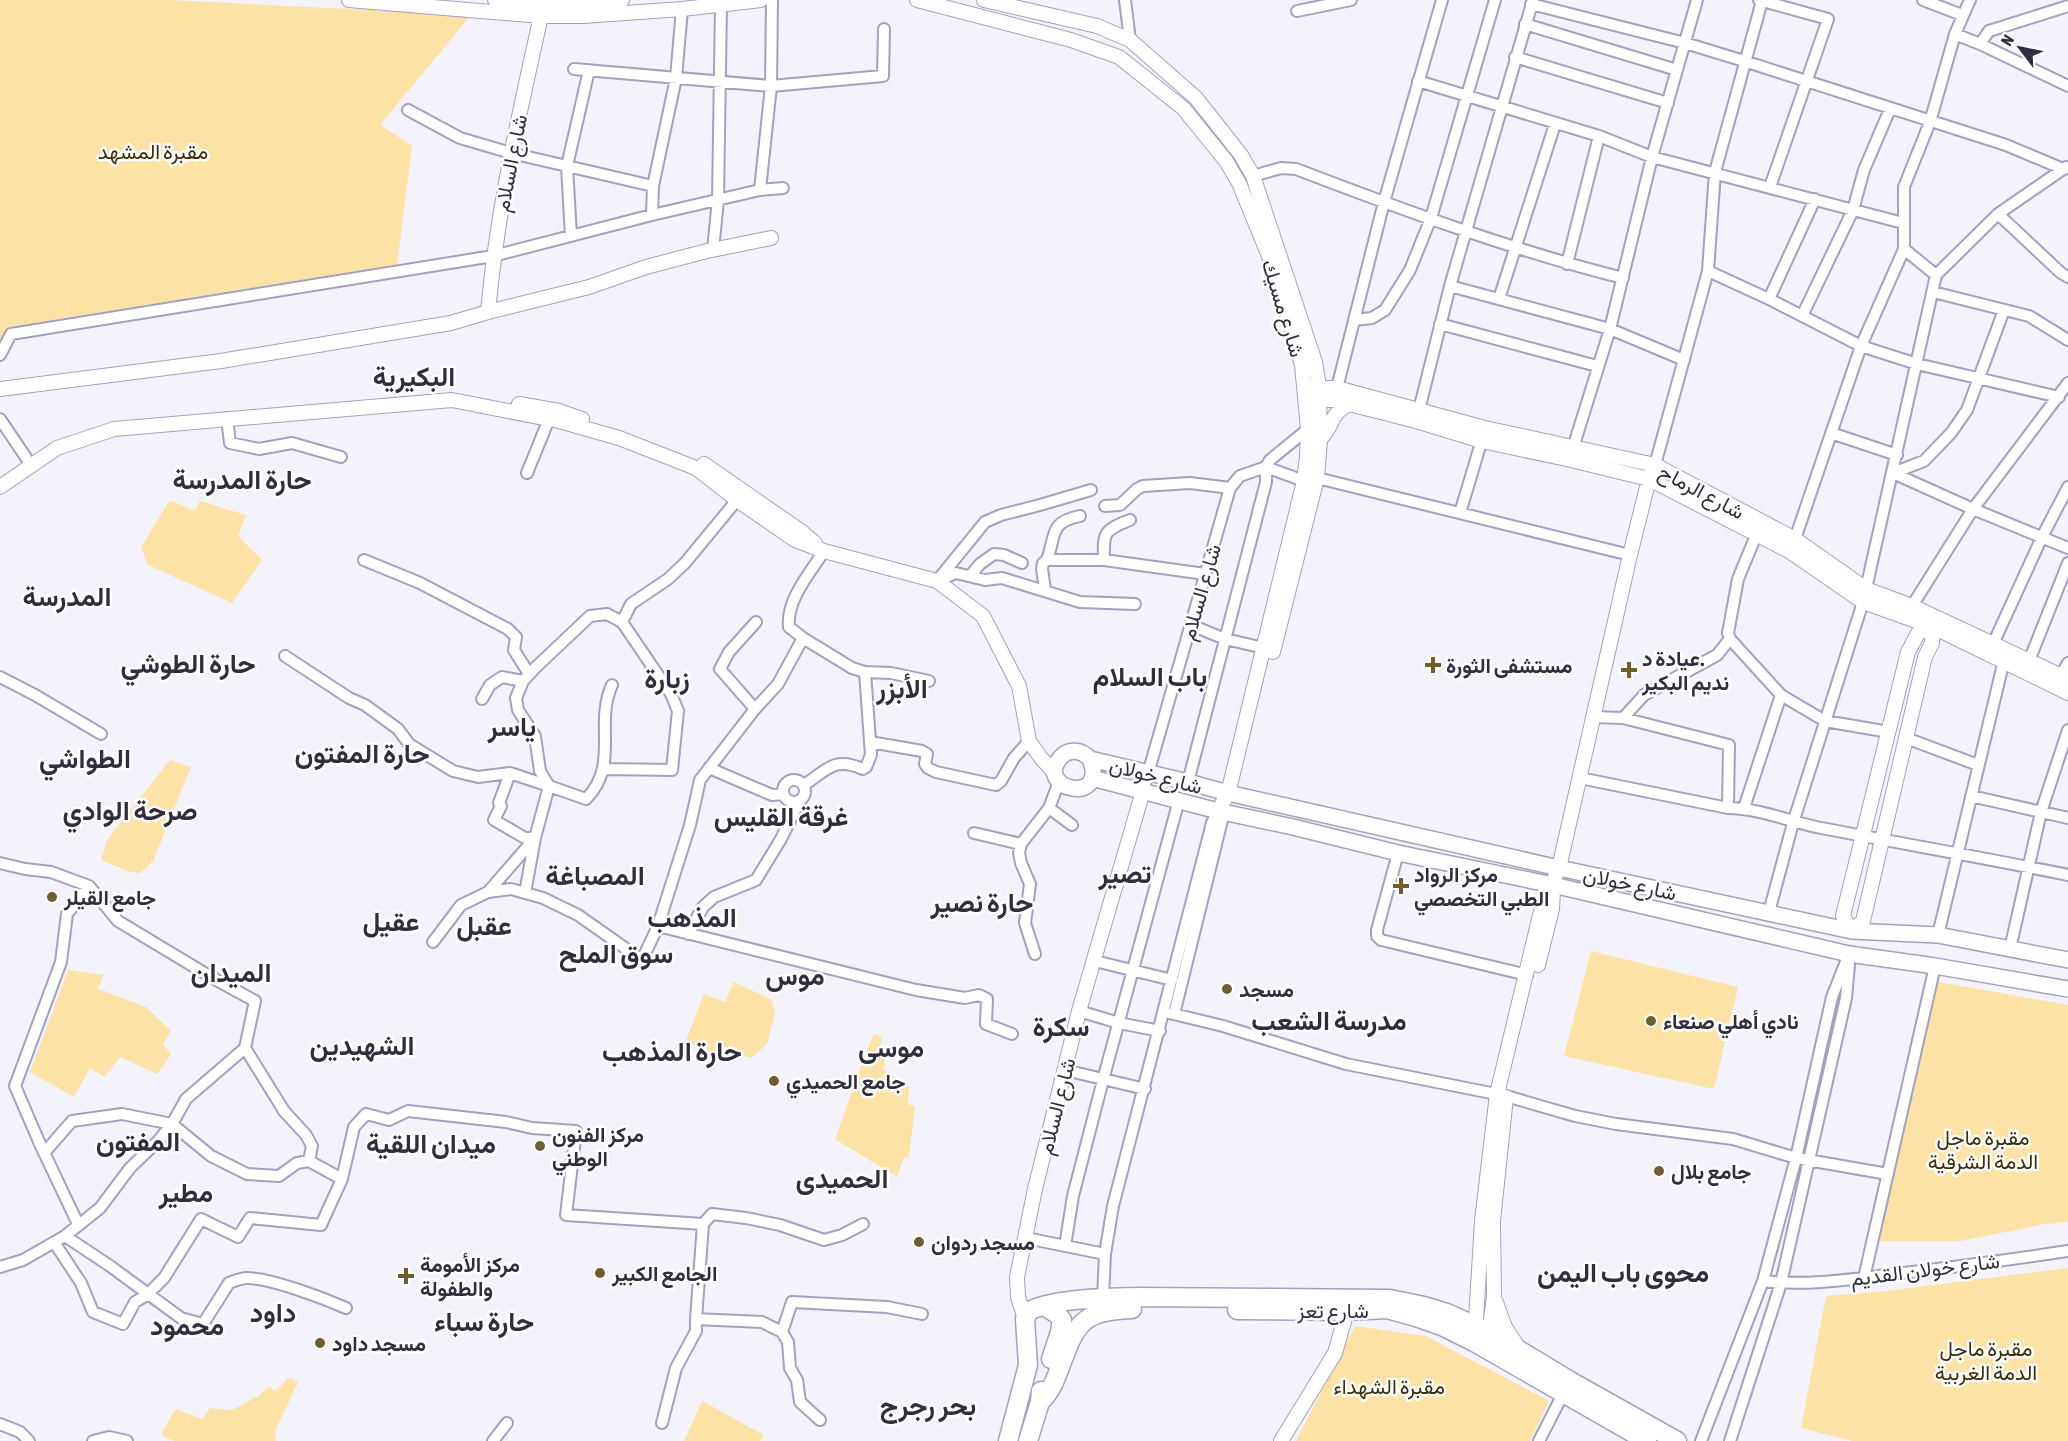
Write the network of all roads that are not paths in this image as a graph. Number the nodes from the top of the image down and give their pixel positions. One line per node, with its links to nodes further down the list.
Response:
1 (348, 0): 23 (street)
2 (495, 0): 18 (street)
3 (761, 0): 17 (street)
4 (772, 0): 40 (street)
5 (917, 0): 100 (street, شارع مسيك)
6 (984, 0): 28 (street, شارع مسيك)
7 (1125, 0): 28 (street)
8 (1352, 0): 21 (street)
9 (1442, 0): 38 (street)
10 (1496, 0): 42 (street)
11 (1697, 0): 29 (street)
12 (1761, 0): 32 (street); 39 (street)
13 (1923, 0): 22 (street)
14 (1970, 0): 22 (street)
15 (1532, 2): 25 (street); 29 (street)
16 (614, 3): 18 (street); 20 (street)
17 (721, 5): 20 (street); 37 (street)
18 (585, 6): 23 (street)
19 (2063, 7): 24 (street); 30 (street)
20 (682, 9): 36 (street)
21 (1297, 11)
22 (1962, 15): 27 (street)
23 (541, 16): 50 (street, شارع السلام)
24 (2068, 16)
25 (1525, 24): 31 (street); 35 (street)
26 (884, 29): 40 (street)
27 (1955, 34): 30 (street); 47 (street)
28 (1130, 40): 55 (street, شارع مسيك)
29 (1685, 43): 32 (street); 35 (street)
30 (1980, 44): 41 (street)
31 (1515, 57): 43 (street); 44 (street)
32 (1744, 61): 39 (street); 54 (street)
33 (574, 69): 34 (street)
34 (589, 70): 36 (street); 52 (street)
35 (1677, 70): 43 (street)
36 (676, 78): 37 (street); 56 (street)
37 (721, 81): 40 (street); 61 (street)
38 (1419, 81): 42 (street); 62 (street)
39 (1806, 81): 45 (street); 57 (street)
40 (771, 86): 59 (street)
41 (2068, 86)
42 (1466, 96): 44 (street); 66 (street)
43 (1668, 103): 51 (street)
44 (1501, 107): 48 (street); 68 (street)
45 (1890, 108): 47 (street); 63 (street)
46 (408, 110): 50 (street)
47 (1930, 122): 53 (street); 67 (street)
48 (1555, 124): 49 (street); 71 (street)
49 (1599, 136): 51 (street); 75 (street)
50 (511, 153): 52 (street); 74 (street, شارع السلام)
51 (1652, 157): 54 (street); 79 (street)
52 (567, 166): 56 (street); 69 (street)
53 (2066, 168): 64 (street)
54 (1715, 172): 57 (street); 76 (street)
55 (1253, 176): 62 (street); 100 (street, شارع مسيك)
56 (653, 186): 65 (street)
57 (1770, 187): 60 (street)
58 (783, 188): 59 (street)
59 (760, 190): 61 (street)
60 (1815, 199): 63 (street); 83 (street)
61 (718, 200): 65 (street); 73 (street)
62 (1384, 202): 66 (street); 87 (street)
63 (1853, 210): 67 (street); 86 (street)
64 (1998, 214): 77 (street); 78 (street)
65 (652, 215): 69 (street)
66 (1431, 218): 68 (street); 87 (street)
67 (1903, 224): 72 (street)
68 (1466, 230): 71 (street); 80 (street)
69 (571, 236): 74 (street)
70 (771, 238): 73 (street)
71 (1516, 247): 75 (street); 82 (street)
72 (1904, 249): 77 (street); 91 (street)
73 (713, 250): 85 (street)
74 (493, 256): 85 (street, شارع السلام); 92 (street)
75 (1567, 264): 79 (street)
76 (1708, 271): 83 (street); 93 (street)
77 (1936, 275): 81 (street)
78 (2068, 277)
79 (1623, 278): 89 (street)
80 (1450, 286): 82 (street); 88 (street)
81 (1933, 292): 84 (street); 94 (street)
82 (1499, 299): 89 (street)
83 (1768, 299): 86 (street)
84 (2004, 310): 90 (street); 96 (street)
85 (488, 312): 99 (street)
86 (1802, 316): 91 (street)
87 (1354, 320): 98 (street)
88 (1440, 324): 95 (street); 104 (street)
89 (1610, 329): 93 (street); 95 (street)
90 (2068, 339)
91 (1861, 346): 94 (street); 109 (street)
92 (0, 355)
93 (1684, 360): 116 (street)
94 (1917, 364): 96 (street); 113 (street)
95 (1597, 366): 112 (street)
96 (1979, 379): 101 (street); 119 (street)
97 (2068, 383): 101 (street)
98 (1336, 388): 100 (street, شارع الرماح); 104 (street, شارع الرماح)
99 (0, 389)
100 (1312, 393): 102 (street, شارع الرماح); 108 (street, شارع مسيك); 111 (street, شارع مسيك)
101 (2059, 397): 128 (street)
102 (1349, 404): 110 (street, شارع الرماح); 111 (street)
103 (476, 405): 105 (street); 107 (street); 136 (street)
104 (1419, 410): 110 (street, شارع الرماح)
105 (227, 418): 114 (street); 115 (street)
106 (0, 419): 115 (street)
107 (549, 419): 118 (street); 126 (street)
108 (1308, 429): 117 (street); 121 (street, شارع مسيك)
109 (1831, 433): 113 (street); 134 (street)
110 (1484, 434): 112 (street, شارع الرماح); 120 (street, شارع الرماح); 129 (street)
111 (1320, 440): 121 (street, شارع مسيك)
112 (1573, 448): 116 (street, شارع الرماح)
113 (1897, 455): 119 (street)
114 (341, 457)
115 (30, 465): 122 (street)
116 (1655, 465): 120 (street); 134 (street, شارع الرماح)
117 (1266, 467): 121 (street); 124 (street); 155 (street)
118 (527, 473)
119 (1893, 473): 128 (street); 147 (street)
120 (1649, 479): 132 (street, شارع الرماح); 137 (street)
121 (1310, 480): 129 (street); 157 (street, شارع مسيك); 198 (street, شارع مسيك)
122 (0, 487)
123 (2068, 487): 133 (street)
124 (1230, 488): 127 (street); 143 (street, شارع السلام)
125 (1091, 490): 145 (street)
126 (737, 500): 136 (street); 150 (street)
127 (1105, 506)
128 (1973, 509): 133 (street); 149 (street)
129 (1460, 513): 137 (street)
130 (1080, 516): 139 (street)
131 (1130, 520): 140 (street)
132 (1757, 533): 147 (street, شارع الرماح); 156 (street)
133 (2042, 537): 135 (street); 158 (street)
134 (1795, 540): 147 (street, شارع الرماح)
135 (2068, 548)
136 (824, 551): 145 (street); 154 (street)
137 (1630, 555): 172 (street)
138 (363, 560): 165 (street)
139 (1047, 560): 140 (street); 146 (street)
140 (1104, 560): 143 (street)
141 (1022, 562): 144 (street)
142 (2068, 563): 160 (street)
143 (1205, 574): 153 (street, شارع السلام)
144 (970, 576): 145 (street); 146 (street)
145 (937, 581): 180 (street)
146 (1045, 590): 148 (street)
147 (1864, 596): 149 (street, شارع الرماح); 152 (street, شارع الرماح); 174 (street)
148 (1135, 604)
149 (1912, 606): 152 (street, شارع الرماح)
150 (622, 622): 165 (street); 186 (street)
151 (756, 622): 171 (street)
152 (1937, 624): 158 (street, شارع الرماح); 158 (street, شارع الرماح); 176 (street); 178 (street)
153 (1191, 625): 155 (street); 187 (street, شارع السلام)
154 (803, 638): 162 (street); 171 (street)
155 (1226, 639): 157 (street); 193 (street)
156 (1730, 639): 169 (street); 173 (street)
157 (1264, 648): 198 (street, شارع مسيك)
158 (2001, 652): 160 (street, شارع الرماح); 168 (street, شارع الرماح); 184 (street)
159 (285, 656): 188 (street)
160 (2029, 661): 164 (street, شارع الرماح)
161 (2068, 663): 164 (street)
162 (865, 672): 166 (street); 179 (street)
163 (0, 677): 177 (street)
164 (2064, 677)
165 (526, 678): 170 (street); 195 (street)
166 (929, 681)
167 (612, 684): 186 (street)
168 (2068, 693)
169 (1781, 695): 174 (street); 205 (street)
170 (482, 699)
171 (755, 709): 185 (street)
172 (1592, 717): 173 (street); 191 (street)
173 (1623, 717): 204 (street)
174 (1826, 721): 176 (street); 209 (street)
175 (2068, 730): 207 (street)
176 (1889, 732): 213 (street)
177 (101, 734)
178 (1906, 738): 184 (street); 215 (street)
179 (870, 742): 180 (street); 194 (street)
180 (1032, 746): 181 (street); 189 (street)
181 (1065, 754): 182 (main road); 189 (main road)
182 (1090, 759): 183 (main road, شارع خولان); 190 (main road)
183 (1115, 764): 187 (main road, شارع خولان); 192 (main road)
184 (1978, 765): 199 (street)
185 (709, 768): 197 (street); 228 (street)
186 (605, 769): 195 (street)
187 (1148, 772): 193 (main road, شارع خولان); 196 (street, شارع السلام)
188 (510, 773): 195 (street); 214 (street)
189 (1057, 778): 190 (main road); 202 (street)
190 (1092, 778): 192 (main road, شارع خولان)
191 (1580, 778): 204 (street); 221 (street)
192 (1111, 782): 196 (main road, شارع خولان)
193 (1188, 782): 198 (main road, شارع خولان)
194 (804, 785): 197 (street); 201 (street)
195 (549, 786): 214 (street)
196 (1143, 791): 200 (main road, شارع خولان); 237 (street, شارع السلام)
197 (783, 794): 201 (street)
198 (1232, 794): 203 (main road, شارع خولان); 206 (street, شارع مسيك)
199 (1971, 796): 207 (street); 217 (street)
200 (1179, 800): 206 (main road, شارع خولان); 239 (street)
201 (799, 802): 230 (street)
202 (1049, 808): 210 (street); 216 (street)
203 (1296, 808): 211 (main road); 221 (main road, شارع خولان)
204 (1728, 808): 205 (street)
205 (1744, 808): 209 (street)
206 (1222, 812): 211 (main road, شارع خولان); 241 (street); 244 (street)
207 (2041, 812): 208 (street); 220 (street)
208 (2068, 818)
209 (1793, 823): 213 (street); 227 (street)
210 (1072, 825)
211 (1293, 827): 218 (main road, شارع خولان)
212 (974, 832): 216 (street)
213 (1864, 836): 215 (street); 229 (street)
214 (535, 838): 225 (street); 226 (street)
215 (1881, 839): 217 (street); 229 (street)
216 (1021, 844): 234 (street)
217 (1958, 852): 220 (street); 231 (street)
218 (1398, 854): 223 (main road, شارع خولان); 240 (street)
219 (0, 863): 224 (street)
220 (2028, 867): 222 (street); 233 (street)
221 (1559, 868): 223 (street); 227 (main road, شارع خولان)
222 (2068, 875)
223 (1553, 885): 235 (main road, شارع خولان); 240 (street); 252 (street)
224 (89, 886): 248 (street); 254 (street)
225 (488, 892): 226 (street); 232 (street)
226 (525, 893): 228 (street)
227 (1769, 912): 229 (main road, شارع خولان)
228 (658, 926): 230 (street)
229 (1852, 931): 231 (main road, شارع خولان); 235 (main road)
230 (688, 934): 247 (street)
231 (1938, 935): 233 (main road, شارع خولان)
232 (433, 942)
233 (2010, 949): 236 (main road, شارع خولان)
234 (1035, 954)
235 (1849, 954): 238 (main road, شارع خولان); 255 (street); 256 (street)
236 (2068, 960)
237 (1095, 961): 239 (street); 243 (street, شارع السلام)
238 (1935, 966): 242 (main road, شارع خولان); 258 (street)
239 (1133, 971): 241 (street); 245 (street)
240 (1527, 975): 252 (street)
241 (1172, 980): 244 (street)
242 (2068, 989)
243 (1080, 1011): 245 (street); 249 (street, شارع السلام)
244 (1169, 1013): 246 (street); 252 (street)
245 (1119, 1023): 246 (street); 250 (street)
246 (1160, 1031): 251 (street)
247 (1012, 1034)
248 (244, 1048): 253 (street); 257 (street)
249 (1065, 1070): 250 (street); 265 (street, شارع السلام)
250 (1103, 1080): 251 (street); 267 (street)
251 (1145, 1089): 269 (street)
252 (1501, 1095): 255 (street); 260 (street)
253 (172, 1124): 254 (street); 257 (street); 261 (street)
254 (44, 1153): 261 (street)
255 (1796, 1158): 256 (street); 272 (street)
256 (1809, 1159): 258 (street); 273 (street)
257 (309, 1161): 259 (street)
258 (1888, 1174): 271 (street)
259 (342, 1179): 262 (street); 274 (street)
260 (1488, 1221): 275 (street); 284 (street)
261 (78, 1224): 264 (street)
262 (703, 1224): 263 (street); 281 (street)
263 (863, 1224)
264 (64, 1236): 266 (street); 274 (street)
265 (1026, 1238): 267 (street); 282 (street, شارع السلام)
266 (54, 1242): 270 (street); 274 (street)
267 (1065, 1246): 269 (street)
268 (2068, 1251): 271 (street, شارع خولان القديم)
269 (1105, 1254): 276 (street)
270 (0, 1267)
271 (1864, 1278): 273 (street, شارع خولان القديم)
272 (1763, 1281): 273 (street, شارع خولان القديم); 302 (street)
273 (1781, 1283): 303 (street)
274 (147, 1295): 278 (street)
275 (1494, 1297): 284 (street); 285 (street)
276 (1103, 1298): 277 (main road, شارع تعز); 284 (main road, شارع تعز)
277 (1044, 1306): 282 (main road); 287 (main road)
278 (346, 1308)
279 (1347, 1311): 284 (main road, شارع تعز); 287 (main road, شارع تعز); 299 (street)
280 (922, 1314): 283 (street)
281 (696, 1319): 283 (street); 290 (street)
282 (1025, 1319): 297 (main road)
283 (782, 1332): 288 (street)
284 (1482, 1338): 285 (main road, شارع تعز); 286 (main road, شارع تعز)
285 (1521, 1352): 301 (main road, شارع تعز)
286 (1563, 1394): 292 (main road, شارع تعز); 300 (street)
287 (1040, 1402): 298 (main road)
288 (820, 1420)
289 (507, 1423): 296 (street)
290 (662, 1423)
291 (0, 1425): 293 (street)
292 (1636, 1438)
293 (29, 1441)
294 (93, 1441): 295 (street)
295 (127, 1441)
296 (493, 1441)
297 (1008, 1441)
298 (1028, 1441)
299 (1281, 1441)
300 (1539, 1441)
301 (1677, 1441)
302 (1701, 1441)
303 (1730, 1441)

